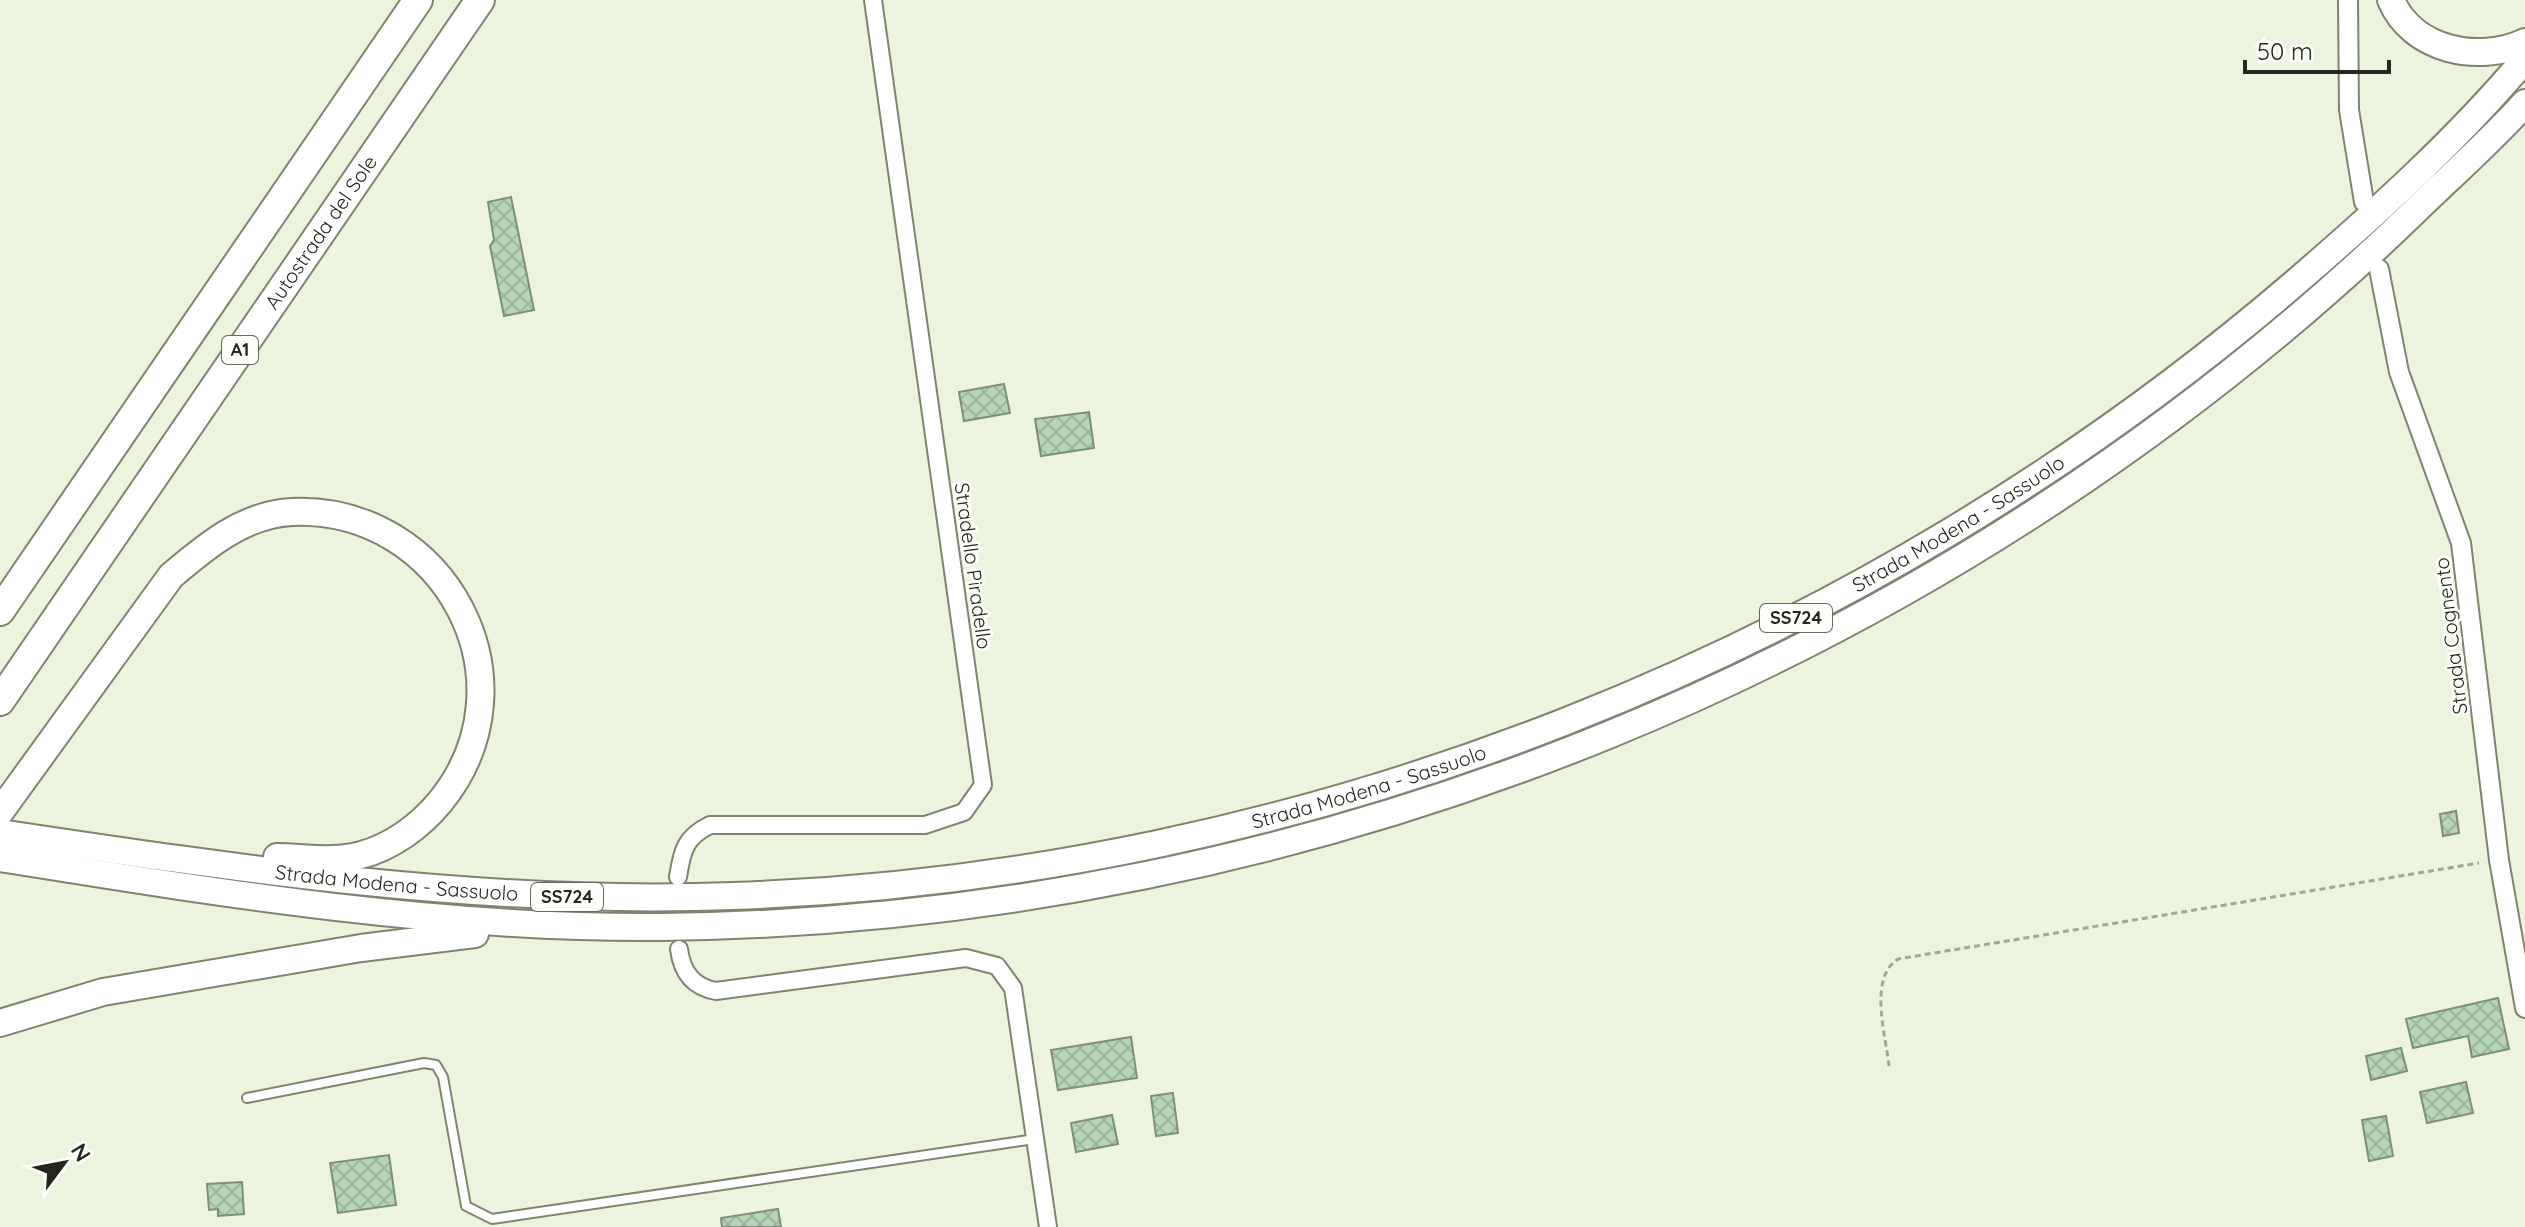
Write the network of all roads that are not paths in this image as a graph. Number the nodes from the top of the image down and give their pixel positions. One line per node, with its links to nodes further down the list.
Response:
1 (418, 0): 11 (highway, A1)
2 (480, 0): 12 (highway, Autostrada del Sole / A1)
3 (873, 0): 15 (street, Stradello Piradello)
4 (2348, 0): 9 (street)
5 (2391, 0): 6 (highway)
6 (2525, 42)
7 (2525, 59): 14 (highway, Strada Modena - Sassuolo / SS724)
8 (2525, 103): 16 (highway, Strada Modena - Sassuolo / SS724)
9 (2364, 202)
10 (2379, 269): 18 (street, Strada Cognento)
11 (0, 611)
12 (0, 701)
13 (5, 840): 14 (highway, Strada Modena - Sassuolo / SS724); 14 (highway); 16 (highway, Strada Modena - Sassuolo / SS724)
14 (218, 864)
15 (678, 877)
16 (559, 925): 19 (highway)
17 (679, 949): 21 (street)
18 (2525, 1008)
19 (0, 1023)
20 (247, 1098): 21 (lane)
21 (1035, 1139): 22 (street)
22 (1048, 1227)

